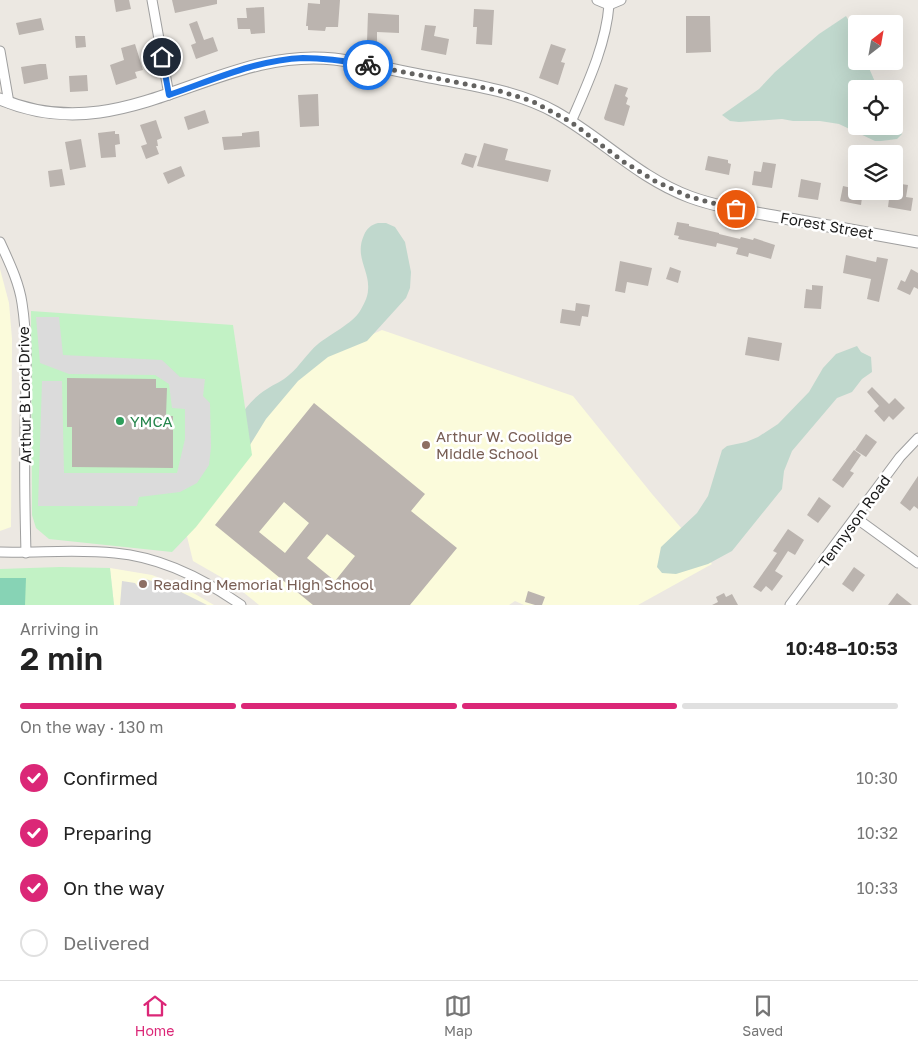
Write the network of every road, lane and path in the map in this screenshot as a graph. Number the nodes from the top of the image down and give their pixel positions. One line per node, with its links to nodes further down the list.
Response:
1 (152, 0): 6 (street)
2 (597, 0): 4 (street)
3 (622, 0): 4 (street)
4 (609, 5): 8 (street)
5 (0, 52): 7 (street)
6 (169, 95): 7 (street, Forest Street); 8 (street, Forest Street)
7 (5, 101)
8 (571, 122): 10 (street, Forest Street)
9 (0, 242): 14 (street, Arthur B Lord Drive)
10 (918, 242)
11 (918, 438): 12 (street, Tennyson Road)
12 (856, 518): 15 (street); 17 (street, Tennyson Road)
13 (0, 552): 14 (street)
14 (26, 553): 16 (street)
15 (918, 563)
16 (241, 605)
17 (790, 605)

